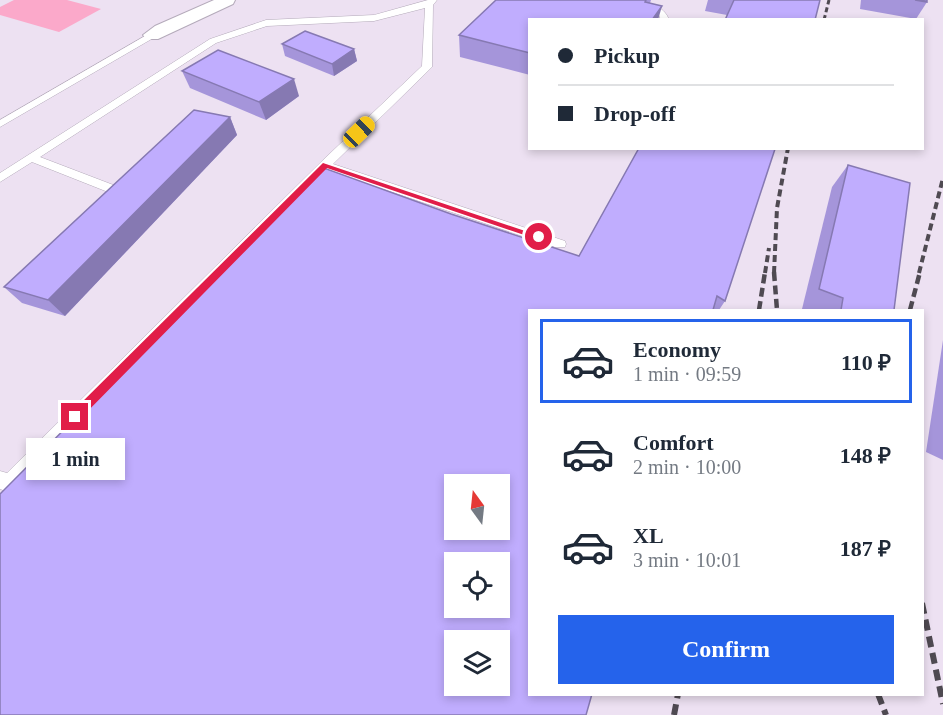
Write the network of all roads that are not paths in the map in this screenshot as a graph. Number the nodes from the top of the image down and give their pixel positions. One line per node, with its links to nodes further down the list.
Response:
1 (227, 0): 5 (street)
2 (636, 0): 4 (lane)
3 (431, 2): 7 (lane); 8 (lane)
4 (664, 18)
5 (152, 35): 6 (lane)
6 (0, 124)
7 (31, 158): 9 (lane); 10 (lane)
8 (325, 165): 11 (lane); 12 (lane)
9 (0, 178)
10 (112, 189)
11 (560, 244)
12 (0, 479)

